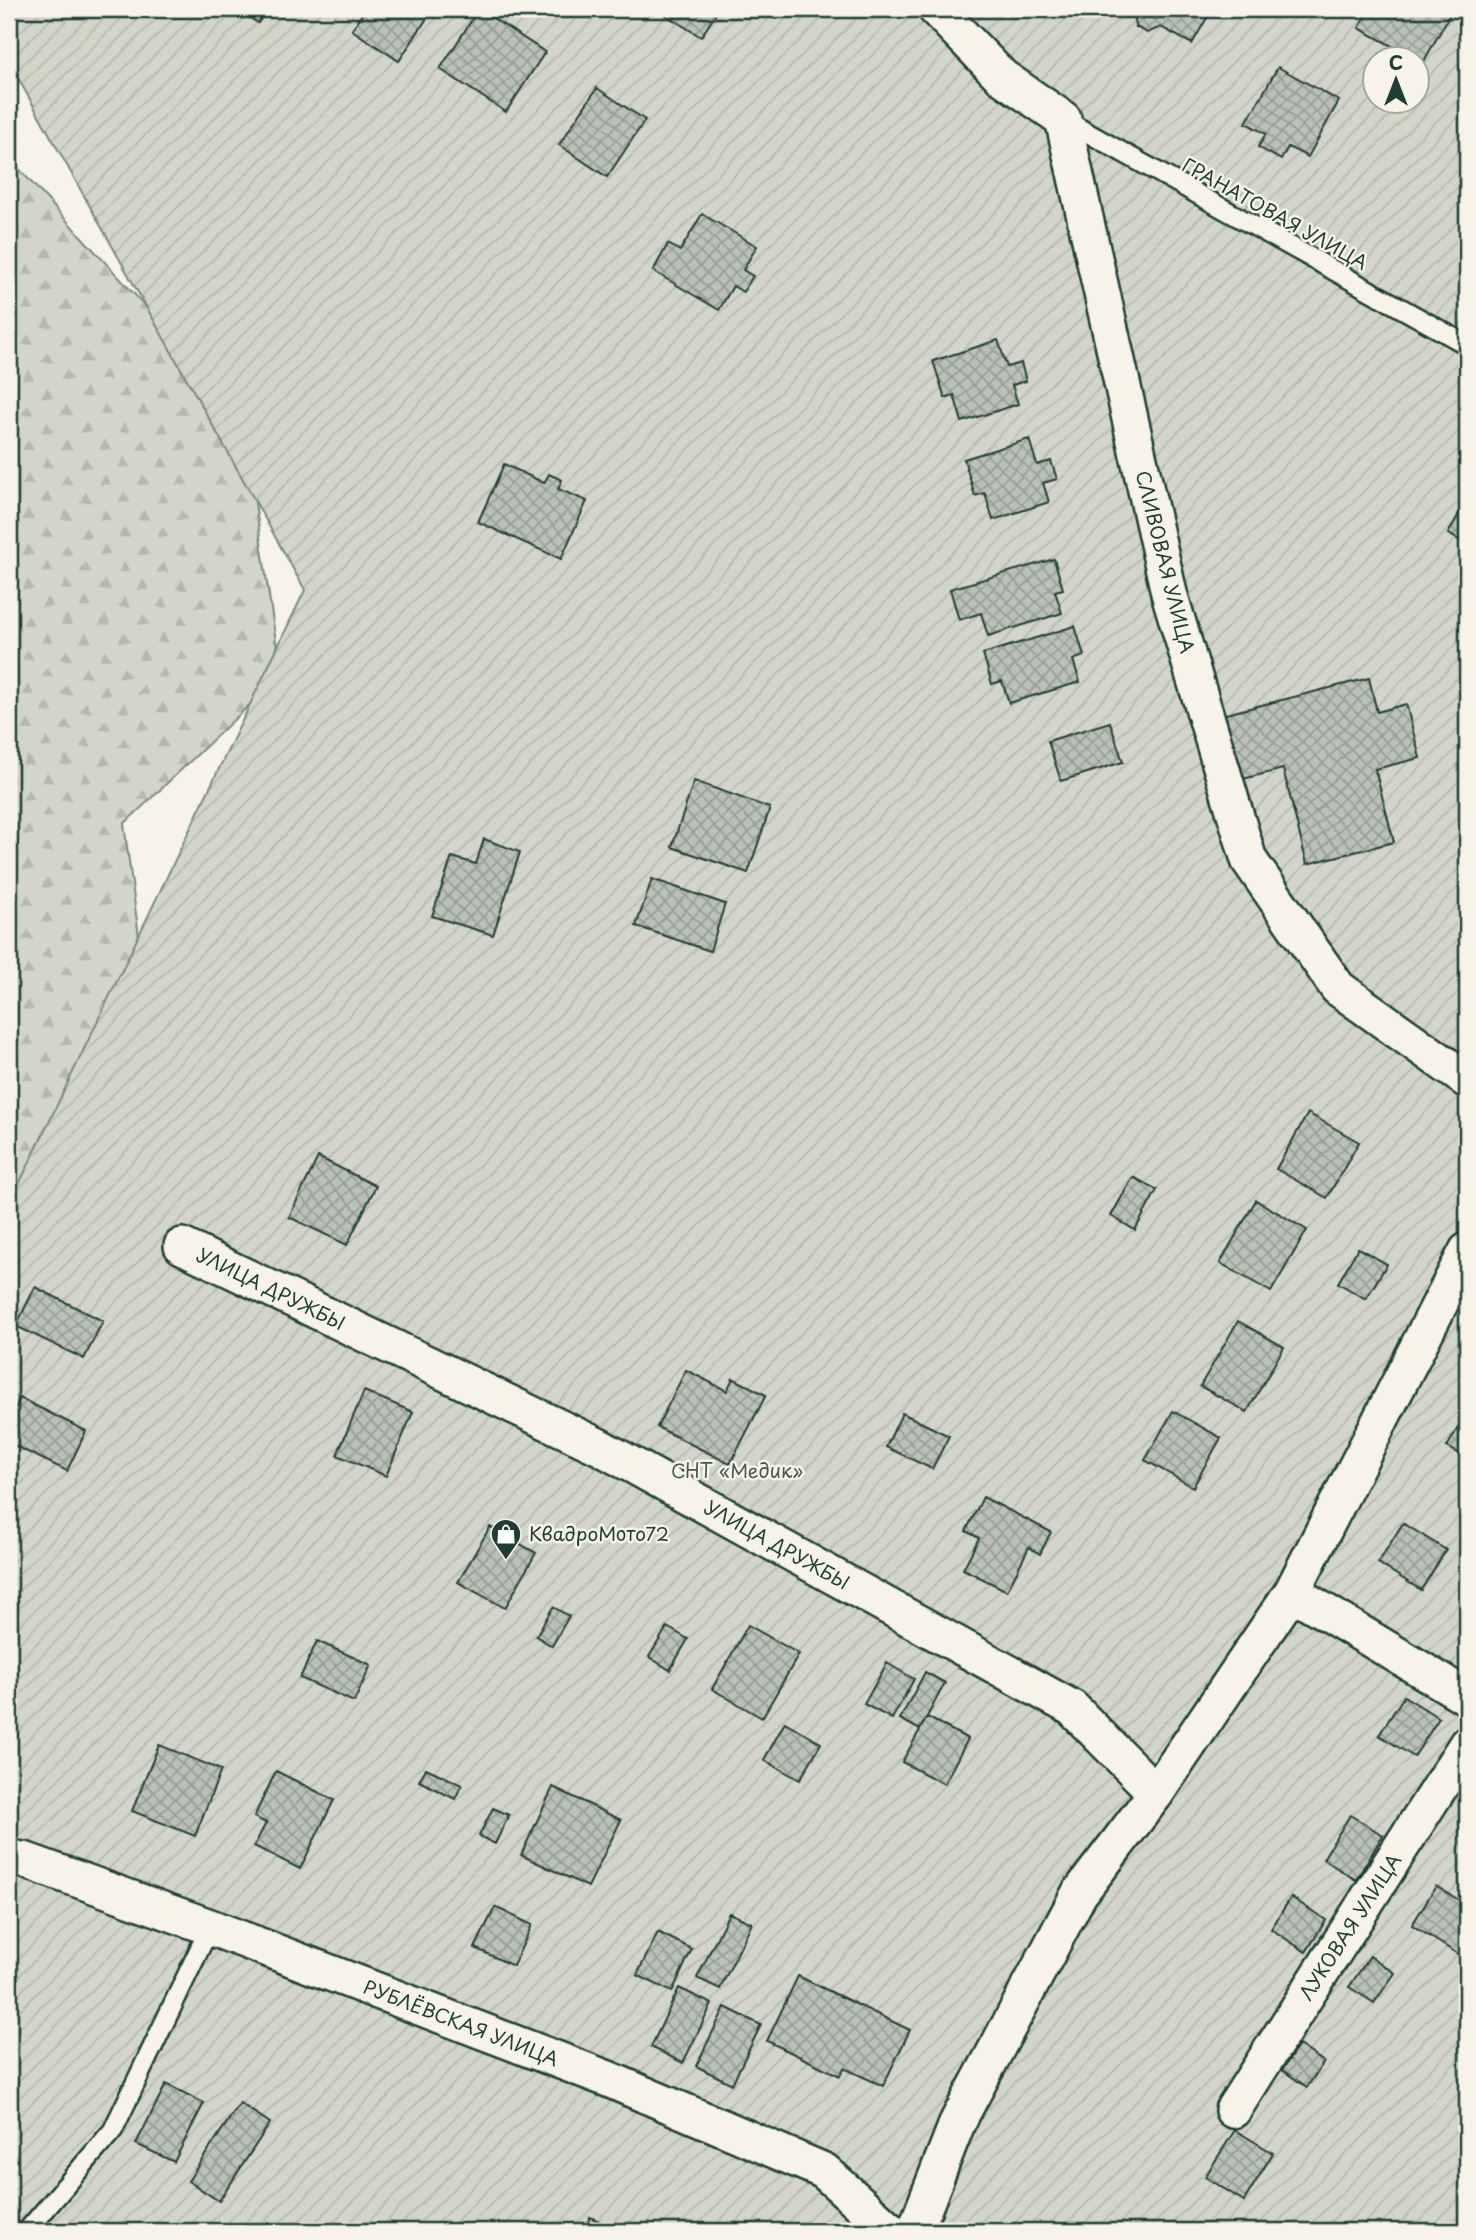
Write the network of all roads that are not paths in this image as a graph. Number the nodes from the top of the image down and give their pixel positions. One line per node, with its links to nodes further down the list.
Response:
1 (936, 9): 2 (street)
2 (1063, 119): 3 (lane, ГРАНАТОВАЯ УЛИЦА); 4 (street, СЛИВОВАЯ УЛИЦА)
3 (1467, 345)
4 (1467, 1080)
5 (182, 1247): 10 (street, УЛИЦА ДРУЖБЫ)
6 (1467, 1251): 7 (street)
7 (1292, 1592): 8 (street); 10 (street)
8 (1467, 1697)
9 (1467, 1744): 13 (street, ЛУКОВАЯ УЛИЦА)
10 (1156, 1793): 16 (street)
11 (9, 1858): 12 (street, РУБЛЁВСКАЯ УЛИЦА)
12 (210, 1927): 14 (lane); 15 (street, РУБЛЁВСКАЯ УЛИЦА)
13 (1233, 2110)
14 (27, 2231)
15 (891, 2231)
16 (915, 2231)

